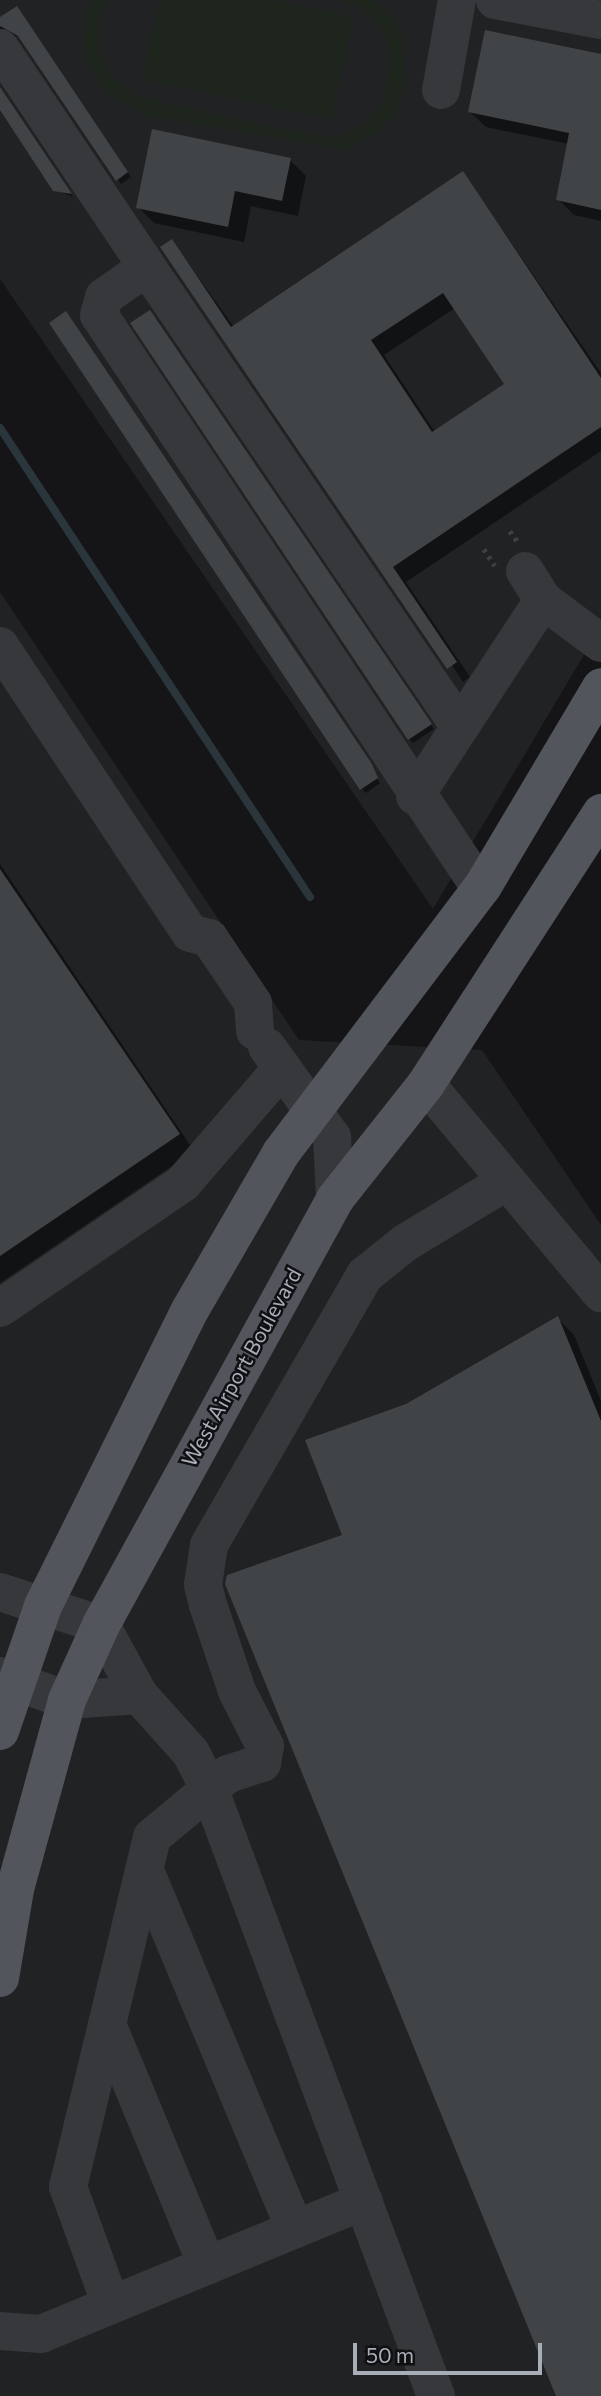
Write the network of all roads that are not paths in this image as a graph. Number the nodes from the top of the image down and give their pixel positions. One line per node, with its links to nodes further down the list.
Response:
1 (457, 0): 5 (street)
2 (495, 0): 3 (street)
3 (601, 20)
4 (0, 48): 6 (street)
5 (441, 90)
6 (147, 267): 10 (street); 11 (street)
7 (601, 643): 10 (street)
8 (0, 646): 15 (street)
9 (601, 688): 13 (main road)
10 (460, 727): 11 (street)
11 (415, 796): 13 (street)
12 (601, 813): 14 (main road, West Airport Boulevard)
13 (481, 889): 14 (main road); 17 (main road)
14 (531, 923): 16 (main road, West Airport Boulevard)
15 (282, 1068): 17 (street); 21 (street)
16 (426, 1084): 18 (street); 19 (main road, West Airport Boulevard)
17 (315, 1109): 19 (street); 23 (main road)
18 (507, 1181): 20 (street); 29 (street)
19 (335, 1199): 24 (main road, West Airport Boulevard)
20 (601, 1293)
21 (0, 1308)
22 (0, 1592): 23 (street)
23 (43, 1606): 24 (street); 25 (main road)
24 (101, 1625): 26 (street); 27 (main road, West Airport Boulevard)
25 (7, 1679): 27 (street); 28 (main road)
26 (139, 1695): 27 (street); 29 (street)
27 (67, 1700): 31 (main road, West Airport Boulevard)
28 (0, 1731)
29 (209, 1788): 30 (street); 33 (street)
30 (146, 1873): 32 (street); 34 (street)
31 (0, 1978)
32 (107, 2024): 35 (street); 36 (street)
33 (364, 2200): 34 (street); 38 (street)
34 (294, 2227): 35 (street)
35 (207, 2266): 36 (street)
36 (111, 2305): 37 (street)
37 (0, 2331)
38 (436, 2396)

